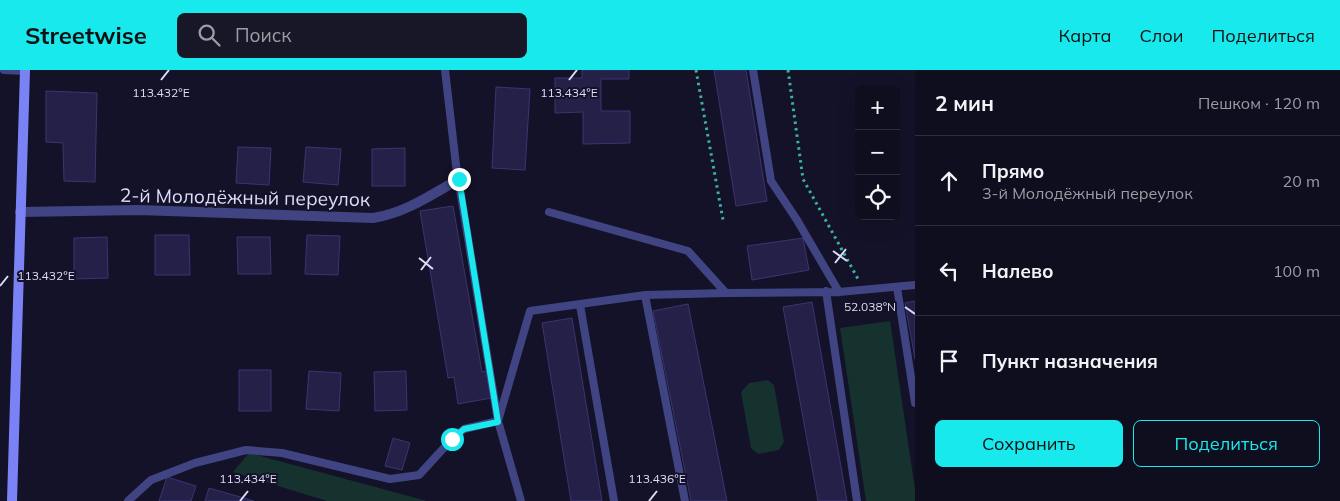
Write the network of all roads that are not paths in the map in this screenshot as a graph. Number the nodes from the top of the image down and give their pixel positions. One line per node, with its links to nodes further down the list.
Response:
1 (4, 70): 4 (lane)
2 (445, 70): 5 (lane)
3 (753, 70): 12 (lane)
4 (25, 71): 6 (street)
5 (459, 179): 6 (street, 2-й Молодёжный переулок); 16 (lane)
6 (20, 212): 17 (street)
7 (549, 212): 11 (lane)
8 (915, 286): 9 (lane)
9 (897, 287): 12 (lane); 15 (lane)
10 (826, 291): 11 (lane); 12 (lane); 22 (lane)
11 (726, 292): 13 (lane)
12 (839, 292)
13 (646, 295): 14 (lane); 21 (lane)
14 (580, 305): 16 (lane); 20 (lane)
15 (915, 403)
16 (498, 422): 18 (lane); 19 (lane)
17 (12, 501)
18 (128, 501)
19 (521, 501)
20 (614, 501)
21 (685, 501)
22 (857, 501)

